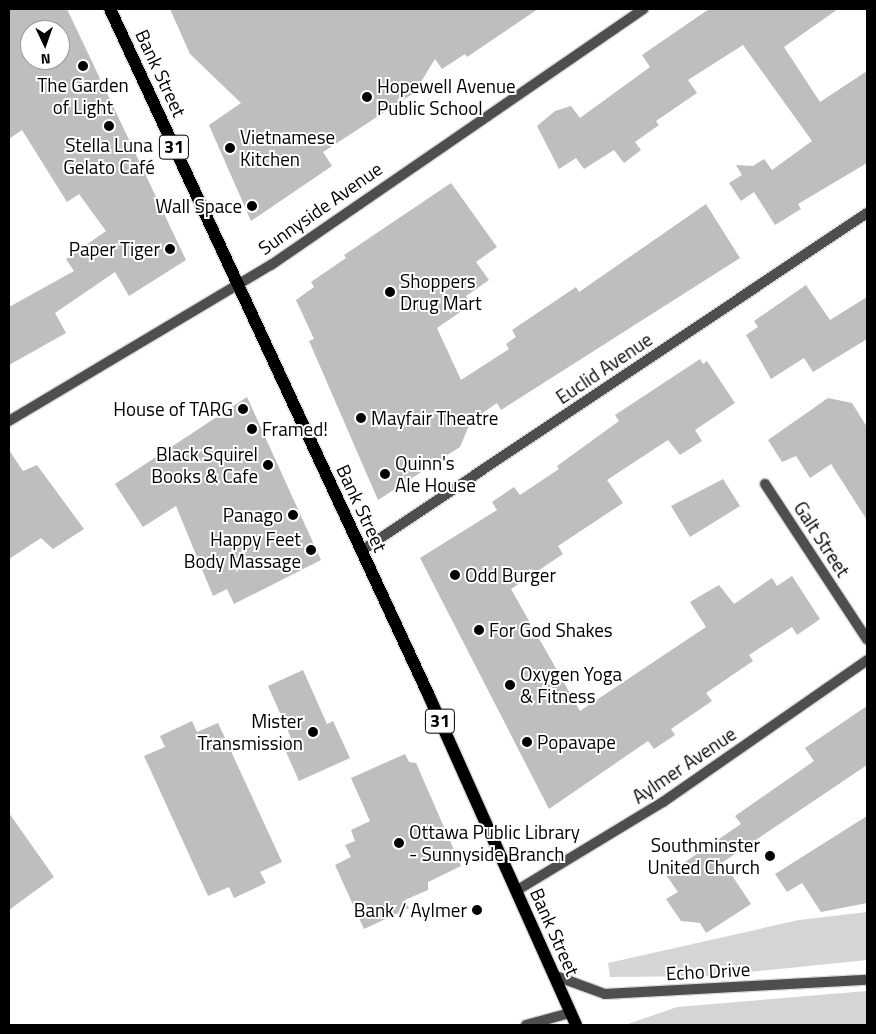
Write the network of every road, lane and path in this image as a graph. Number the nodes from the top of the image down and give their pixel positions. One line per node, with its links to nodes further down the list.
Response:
1 (110, 9): 4 (main road, Bank Street / 31)
2 (642, 9): 4 (street, Sunnyside Avenue)
3 (867, 213): 7 (street, Euclid Avenue)
4 (239, 284): 5 (street, Sunnyside Avenue); 7 (main road, Bank Street / 31)
5 (9, 421)
6 (765, 484): 8 (street, Galt Street)
7 (361, 552): 10 (main road, Bank Street / 31)
8 (867, 638)
9 (867, 660): 10 (street, Aylmer Avenue)
10 (516, 891): 11 (main road, Bank Street / 31)
11 (553, 975): 12 (street, Echo Drive); 13 (main road, Bank Street / 31)
12 (867, 980)
13 (570, 1013): 14 (street); 15 (main road, Bank Street / 31)
14 (526, 1025)
15 (576, 1025)

